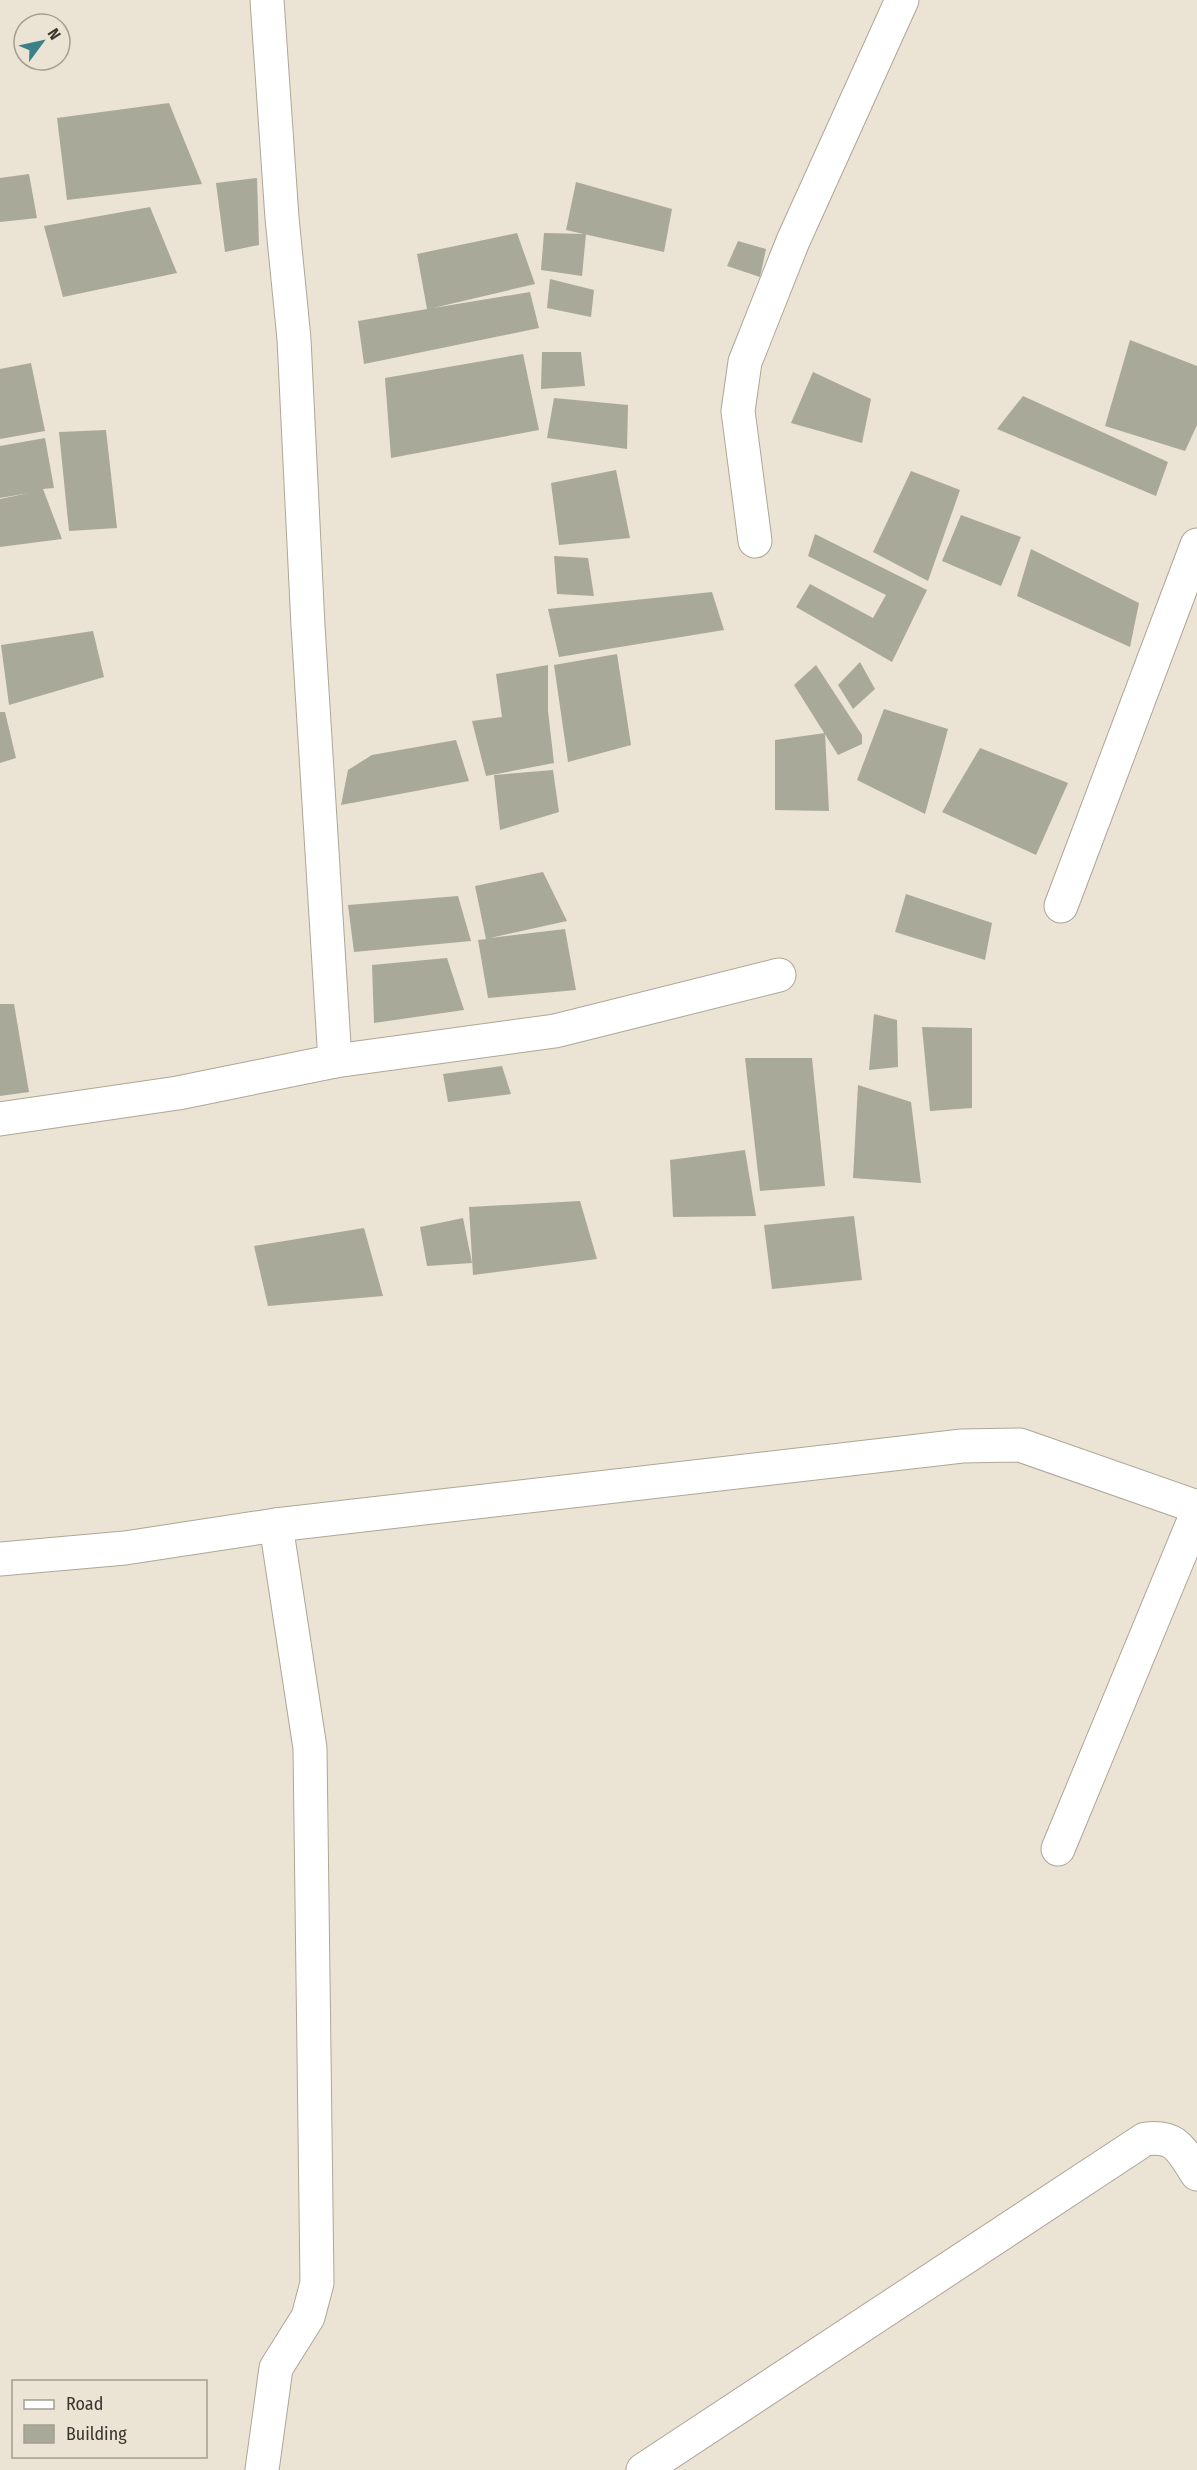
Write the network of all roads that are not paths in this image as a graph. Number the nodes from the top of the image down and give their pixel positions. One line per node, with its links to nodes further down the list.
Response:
1 (267, 0): 7 (street)
2 (902, 0): 3 (street)
3 (755, 541)
4 (1197, 545): 5 (street)
5 (1061, 906)
6 (779, 975): 7 (street)
7 (335, 1061): 8 (street)
8 (0, 1119)
9 (1197, 1508): 11 (street)
10 (1197, 1513): 13 (street)
11 (276, 1525): 12 (street); 15 (street)
12 (0, 1558)
13 (1058, 1849)
14 (1197, 2174): 16 (street)
15 (262, 2470)
16 (644, 2470)

